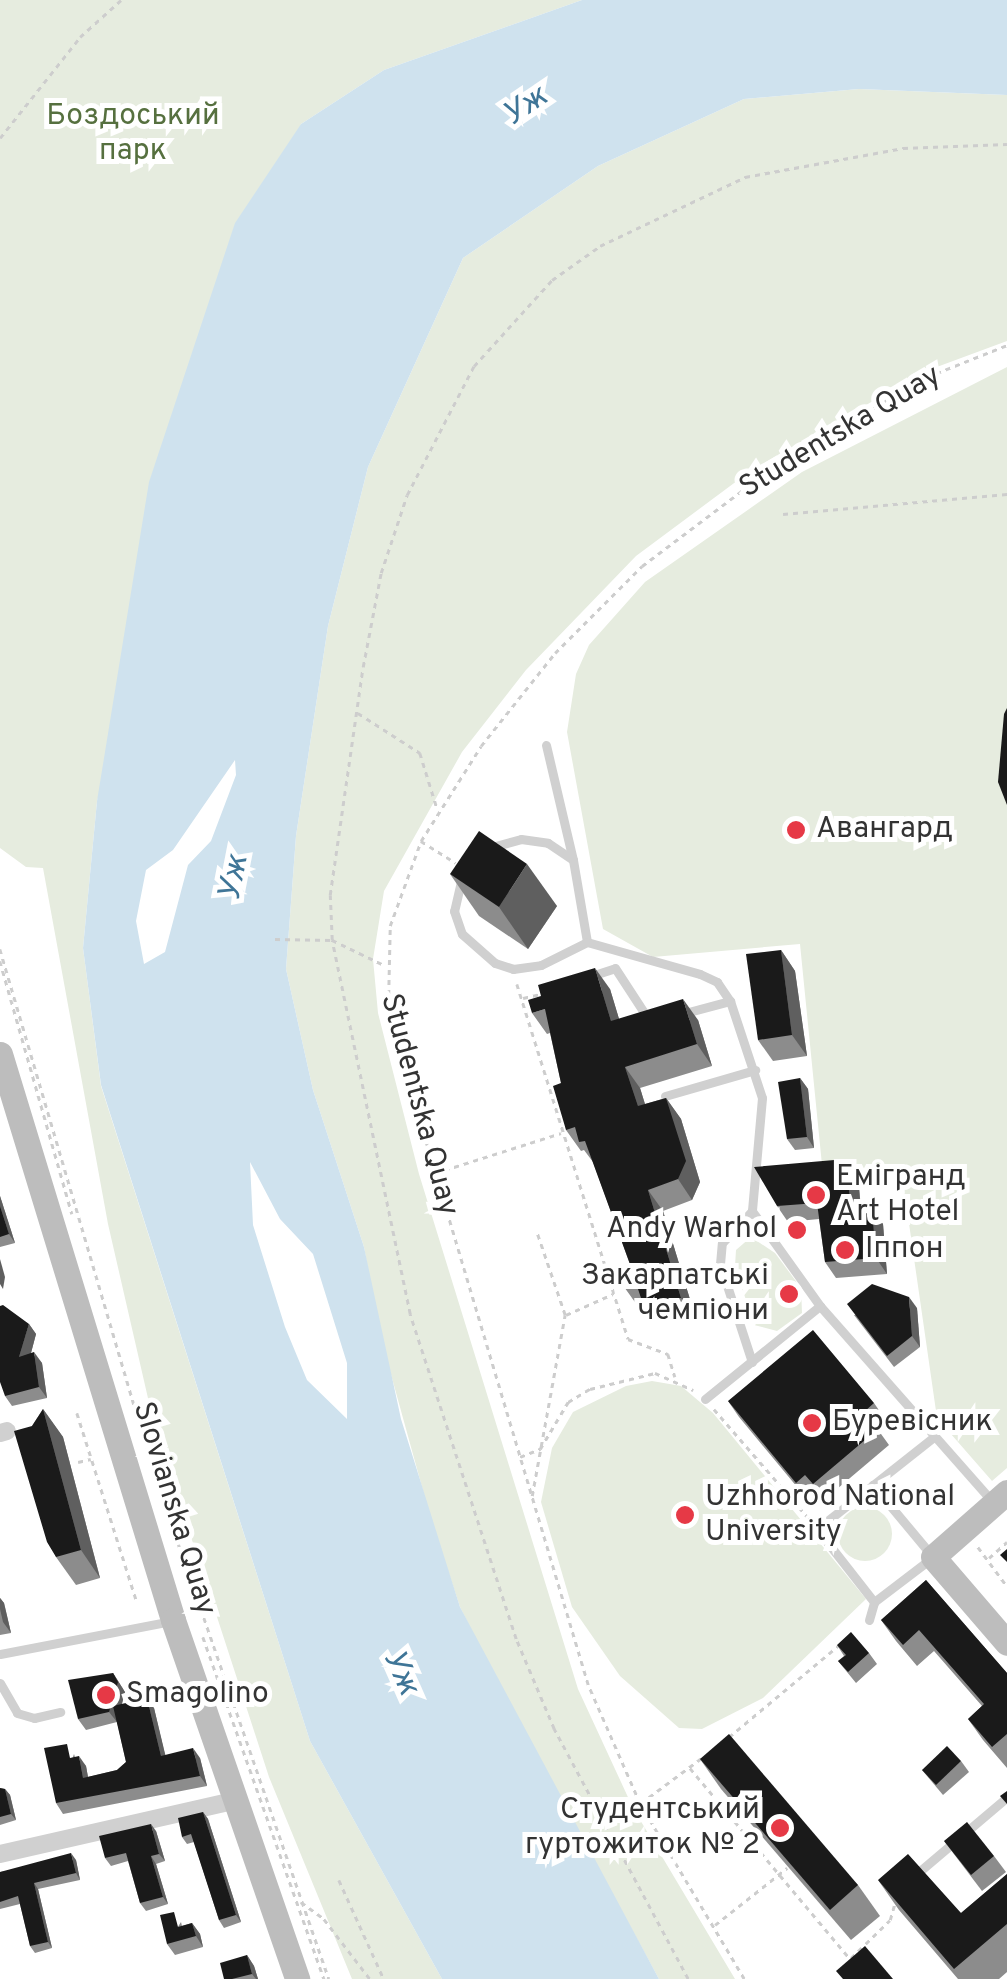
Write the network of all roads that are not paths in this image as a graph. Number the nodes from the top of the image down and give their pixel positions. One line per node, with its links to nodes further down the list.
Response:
1 (546, 745): 3 (lane)
2 (480, 856): 3 (lane)
3 (573, 860): 5 (lane)
4 (466, 868): 5 (lane)
5 (587, 942): 7 (lane)
6 (580, 980): 7 (lane)
7 (730, 1001): 9 (lane)
8 (0, 1054): 20 (street, Slovianska Quay)
9 (755, 1070): 10 (lane); 11 (lane)
10 (666, 1096)
11 (752, 1211): 12 (lane); 13 (lane)
12 (820, 1306): 13 (lane); 15 (lane)
13 (752, 1362): 14 (lane)
14 (706, 1399)
15 (936, 1436): 16 (lane); 17 (lane)
16 (873, 1485): 18 (lane); 19 (lane)
17 (1001, 1498): 18 (street)
18 (933, 1557): 19 (lane); 22 (street)
19 (874, 1602): 21 (lane)
20 (173, 1620): 23 (lane); 27 (street, Slovianska Quay)
21 (868, 1620)
22 (1007, 1643)
23 (0, 1654)
24 (0, 1683): 25 (lane)
25 (60, 1712)
26 (1007, 1797): 29 (lane)
27 (233, 1801): 28 (street); 30 (street, Slovianska Quay)
28 (0, 1854)
29 (899, 1888)
30 (297, 1979)

